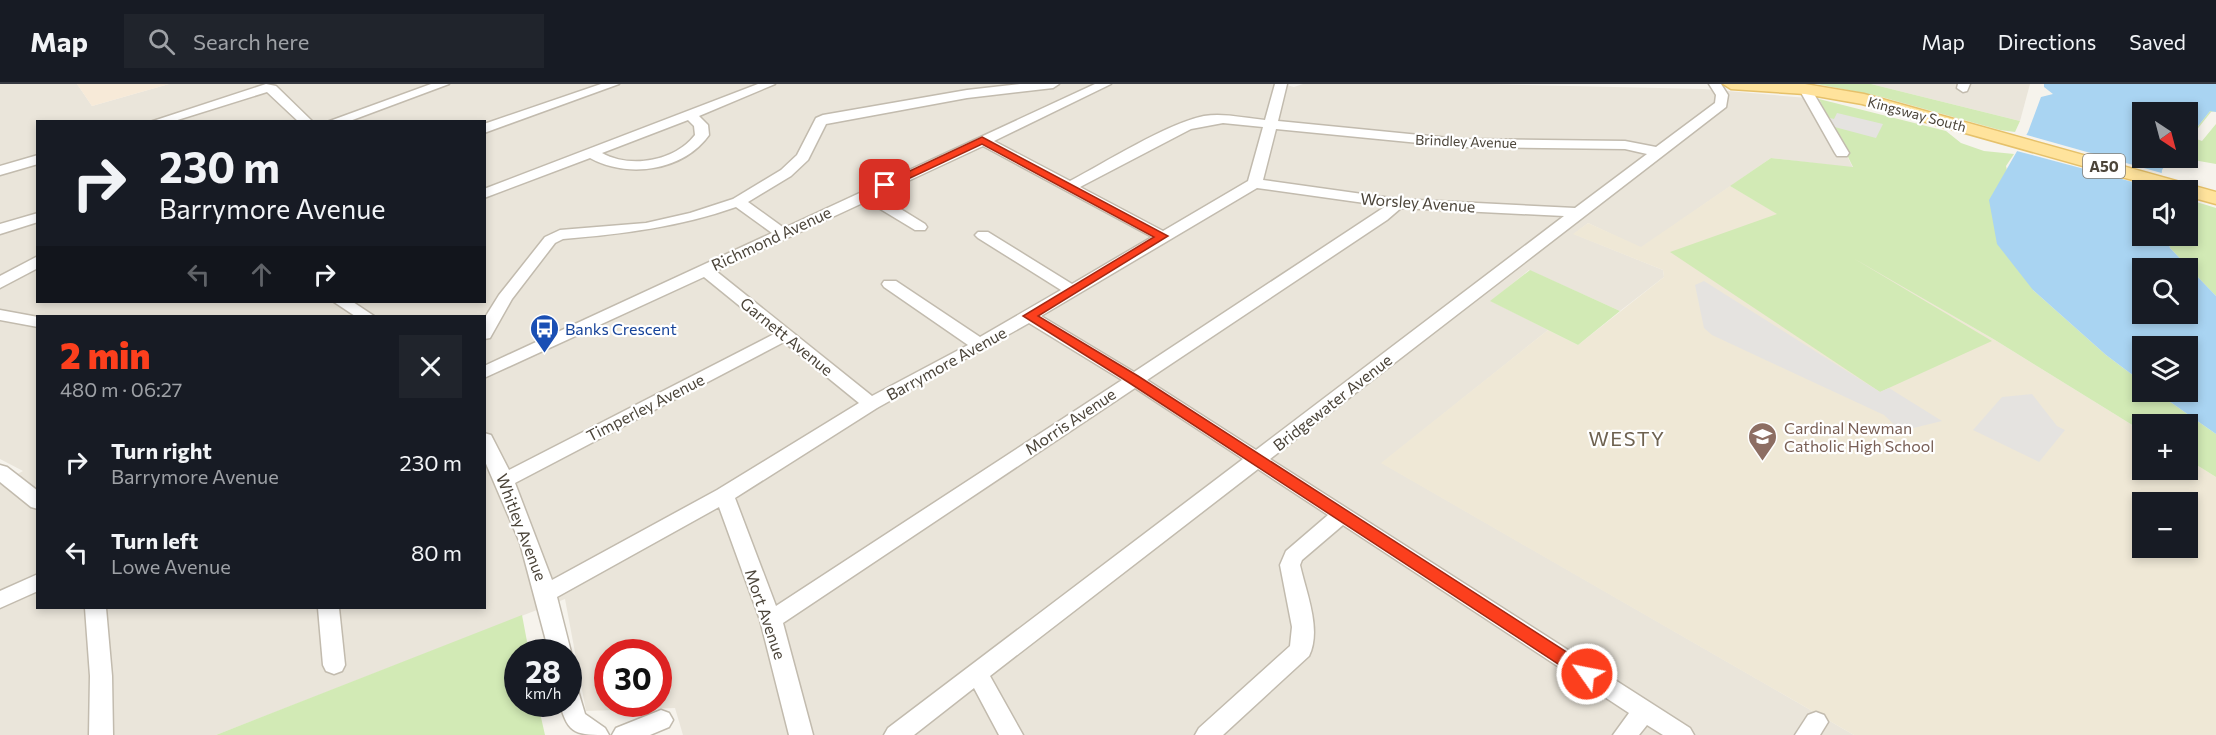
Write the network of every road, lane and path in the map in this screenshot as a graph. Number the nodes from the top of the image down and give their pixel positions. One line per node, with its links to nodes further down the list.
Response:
1 (613, 84): 16 (street)
2 (769, 84): 11 (street)
3 (1053, 84): 28 (street)
4 (1281, 84): 15 (street)
5 (1715, 84): 18 (street, Bridgewater Avenue)
6 (1731, 84): 8 (main road, Kingsway South / A50)
7 (435, 85): 14 (street)
8 (1782, 85): 10 (main road, Kingsway South / A50)
9 (1091, 86): 17 (street, Richmond Avenue)
10 (1805, 88): 20 (street); 27 (main road, Kingsway South / A50)
11 (690, 115): 19 (street); 19 (street)
12 (162, 120): 13 (street)
13 (305, 120)
14 (339, 120)
15 (1271, 123): 18 (street, Brindley Avenue); 23 (street); 24 (street, Brindley Avenue)
16 (486, 128)
17 (982, 140): 24 (street); 26 (street, Richmond Avenue)
18 (1660, 152): 30 (street, Bridgewater Avenue)
19 (591, 153): 25 (street)
20 (1842, 153)
21 (36, 160): 22 (street)
22 (0, 171)
23 (1255, 183): 29 (street, Worsley Avenue); 36 (street, Barrymore Avenue)
24 (1069, 187): 36 (street)
25 (486, 194)
26 (866, 194): 32 (street); 34 (street, Richmond Avenue)
27 (2214, 197)
28 (738, 202): 34 (street); 47 (street)
29 (1398, 203): 30 (street, Worsley Avenue); 51 (street, Morris Avenue)
30 (1581, 213): 54 (street, Bridgewater Avenue)
31 (36, 218): 33 (street)
32 (920, 227)
33 (0, 229)
34 (782, 233): 38 (street, Richmond Avenue)
35 (983, 235): 41 (street)
36 (1162, 236): 41 (street, Barrymore Avenue)
37 (36, 262): 39 (street)
38 (704, 269): 48 (street, Garnett Avenue); 50 (street, Richmond Avenue)
39 (0, 283)
40 (890, 284): 49 (street)
41 (1073, 291): 45 (street, Barrymore Avenue)
42 (344, 303): 44 (street)
43 (0, 315): 46 (street)
44 (364, 315)
45 (1029, 316): 49 (street, Barrymore Avenue); 51 (street)
46 (36, 322)
47 (486, 331)
48 (785, 335): 52 (street, Garnett Avenue); 56 (street, Timperley Avenue)
49 (980, 345): 52 (street, Barrymore Avenue)
50 (486, 372)
51 (1133, 379): 54 (street); 65 (street, Morris Avenue)
52 (871, 404): 57 (street, Barrymore Avenue)
53 (486, 443): 56 (street, Whitley Avenue)
54 (1257, 460): 59 (street); 68 (street, Bridgewater Avenue)
55 (0, 472): 58 (street)
56 (506, 480): 61 (street, Whitley Avenue)
57 (724, 495): 61 (street, Barrymore Avenue); 65 (street, Mort Avenue)
58 (36, 500)
59 (1341, 515): 69 (street); 78 (street)
60 (36, 583): 62 (street)
61 (547, 593): 66 (street, Whitley Avenue)
62 (0, 600)
63 (95, 609): 72 (street)
64 (328, 609): 67 (street)
65 (771, 620): 75 (street, Mort Avenue)
66 (557, 639)
67 (334, 665)
68 (977, 672): 76 (street, Bridgewater Avenue); 77 (street)
69 (1644, 711): 79 (street); 80 (street)
70 (574, 717): 73 (street)
71 (661, 720): 74 (street)
72 (101, 735)
73 (597, 735)
74 (624, 735)
75 (801, 735)
76 (896, 735)
77 (1011, 735)
78 (1208, 735)
79 (1625, 735)
80 (1682, 735)

